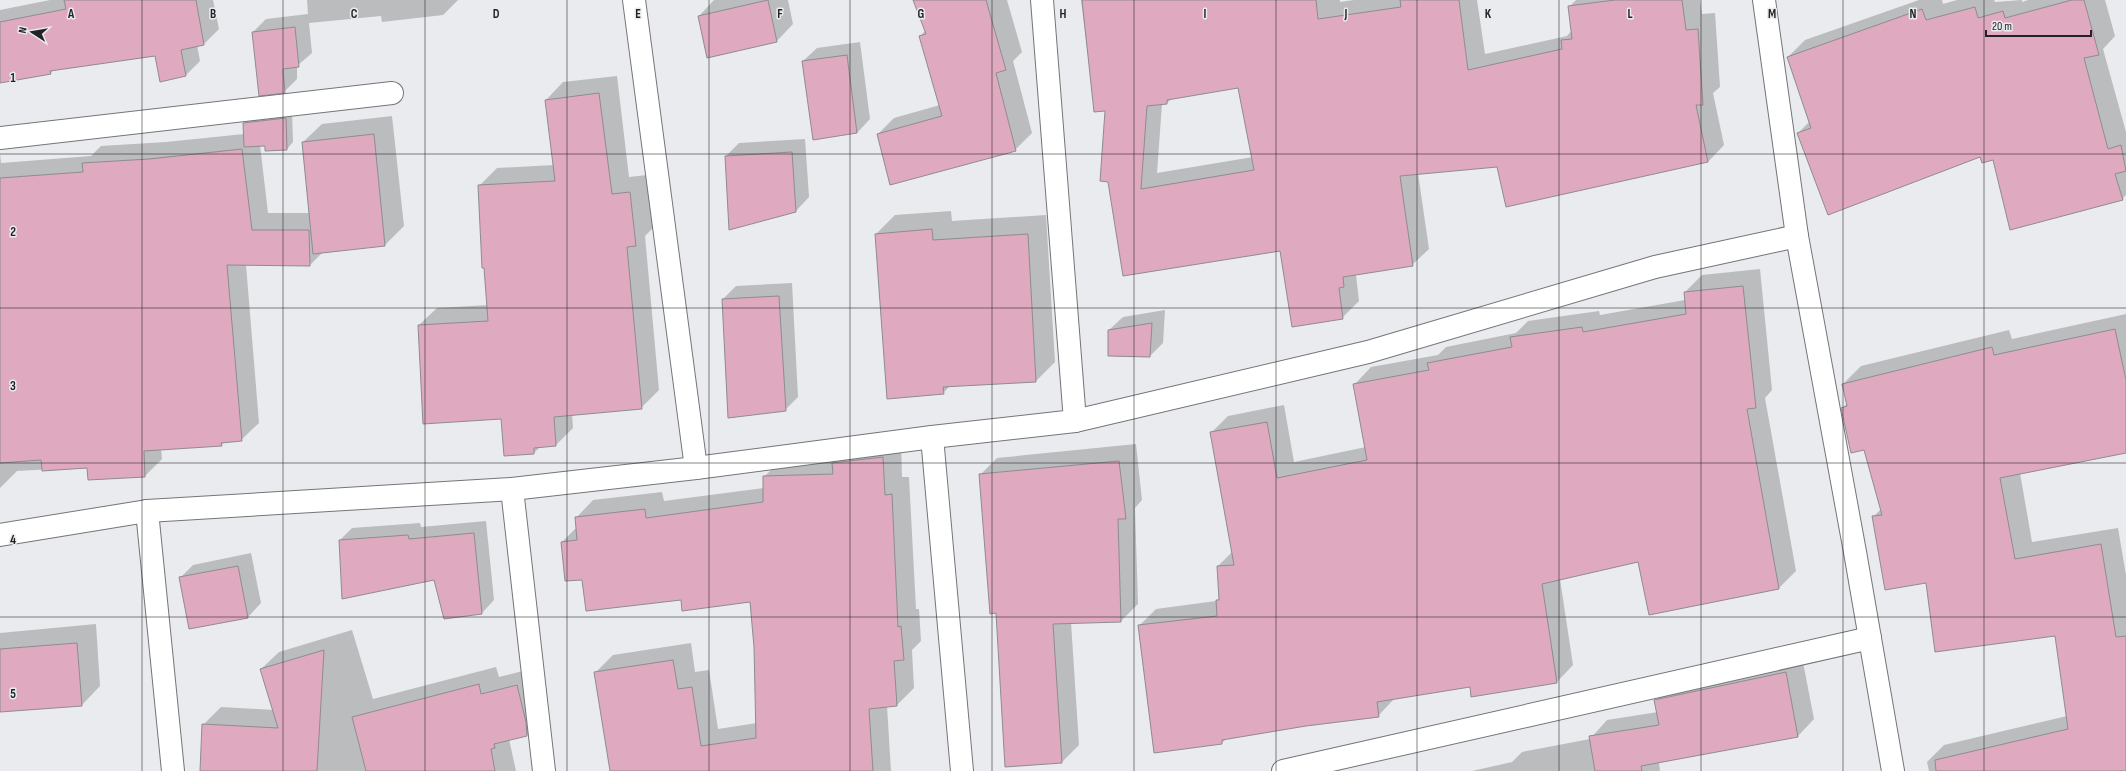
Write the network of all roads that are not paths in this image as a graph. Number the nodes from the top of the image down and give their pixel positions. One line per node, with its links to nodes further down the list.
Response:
1 (634, 0): 9 (street)
2 (1042, 0): 7 (street)
3 (1764, 0): 6 (street)
4 (392, 93): 5 (street)
5 (0, 138)
6 (1797, 236): 7 (street); 13 (street)
7 (1076, 421): 8 (street)
8 (932, 437): 9 (street); 16 (street)
9 (696, 468): 10 (street)
10 (512, 489): 11 (street); 15 (street)
11 (147, 511): 12 (street); 14 (street)
12 (0, 535)
13 (1870, 638): 17 (street); 18 (street)
14 (173, 771)
15 (544, 771)
16 (962, 771)
17 (1283, 771)
18 (1893, 771)

